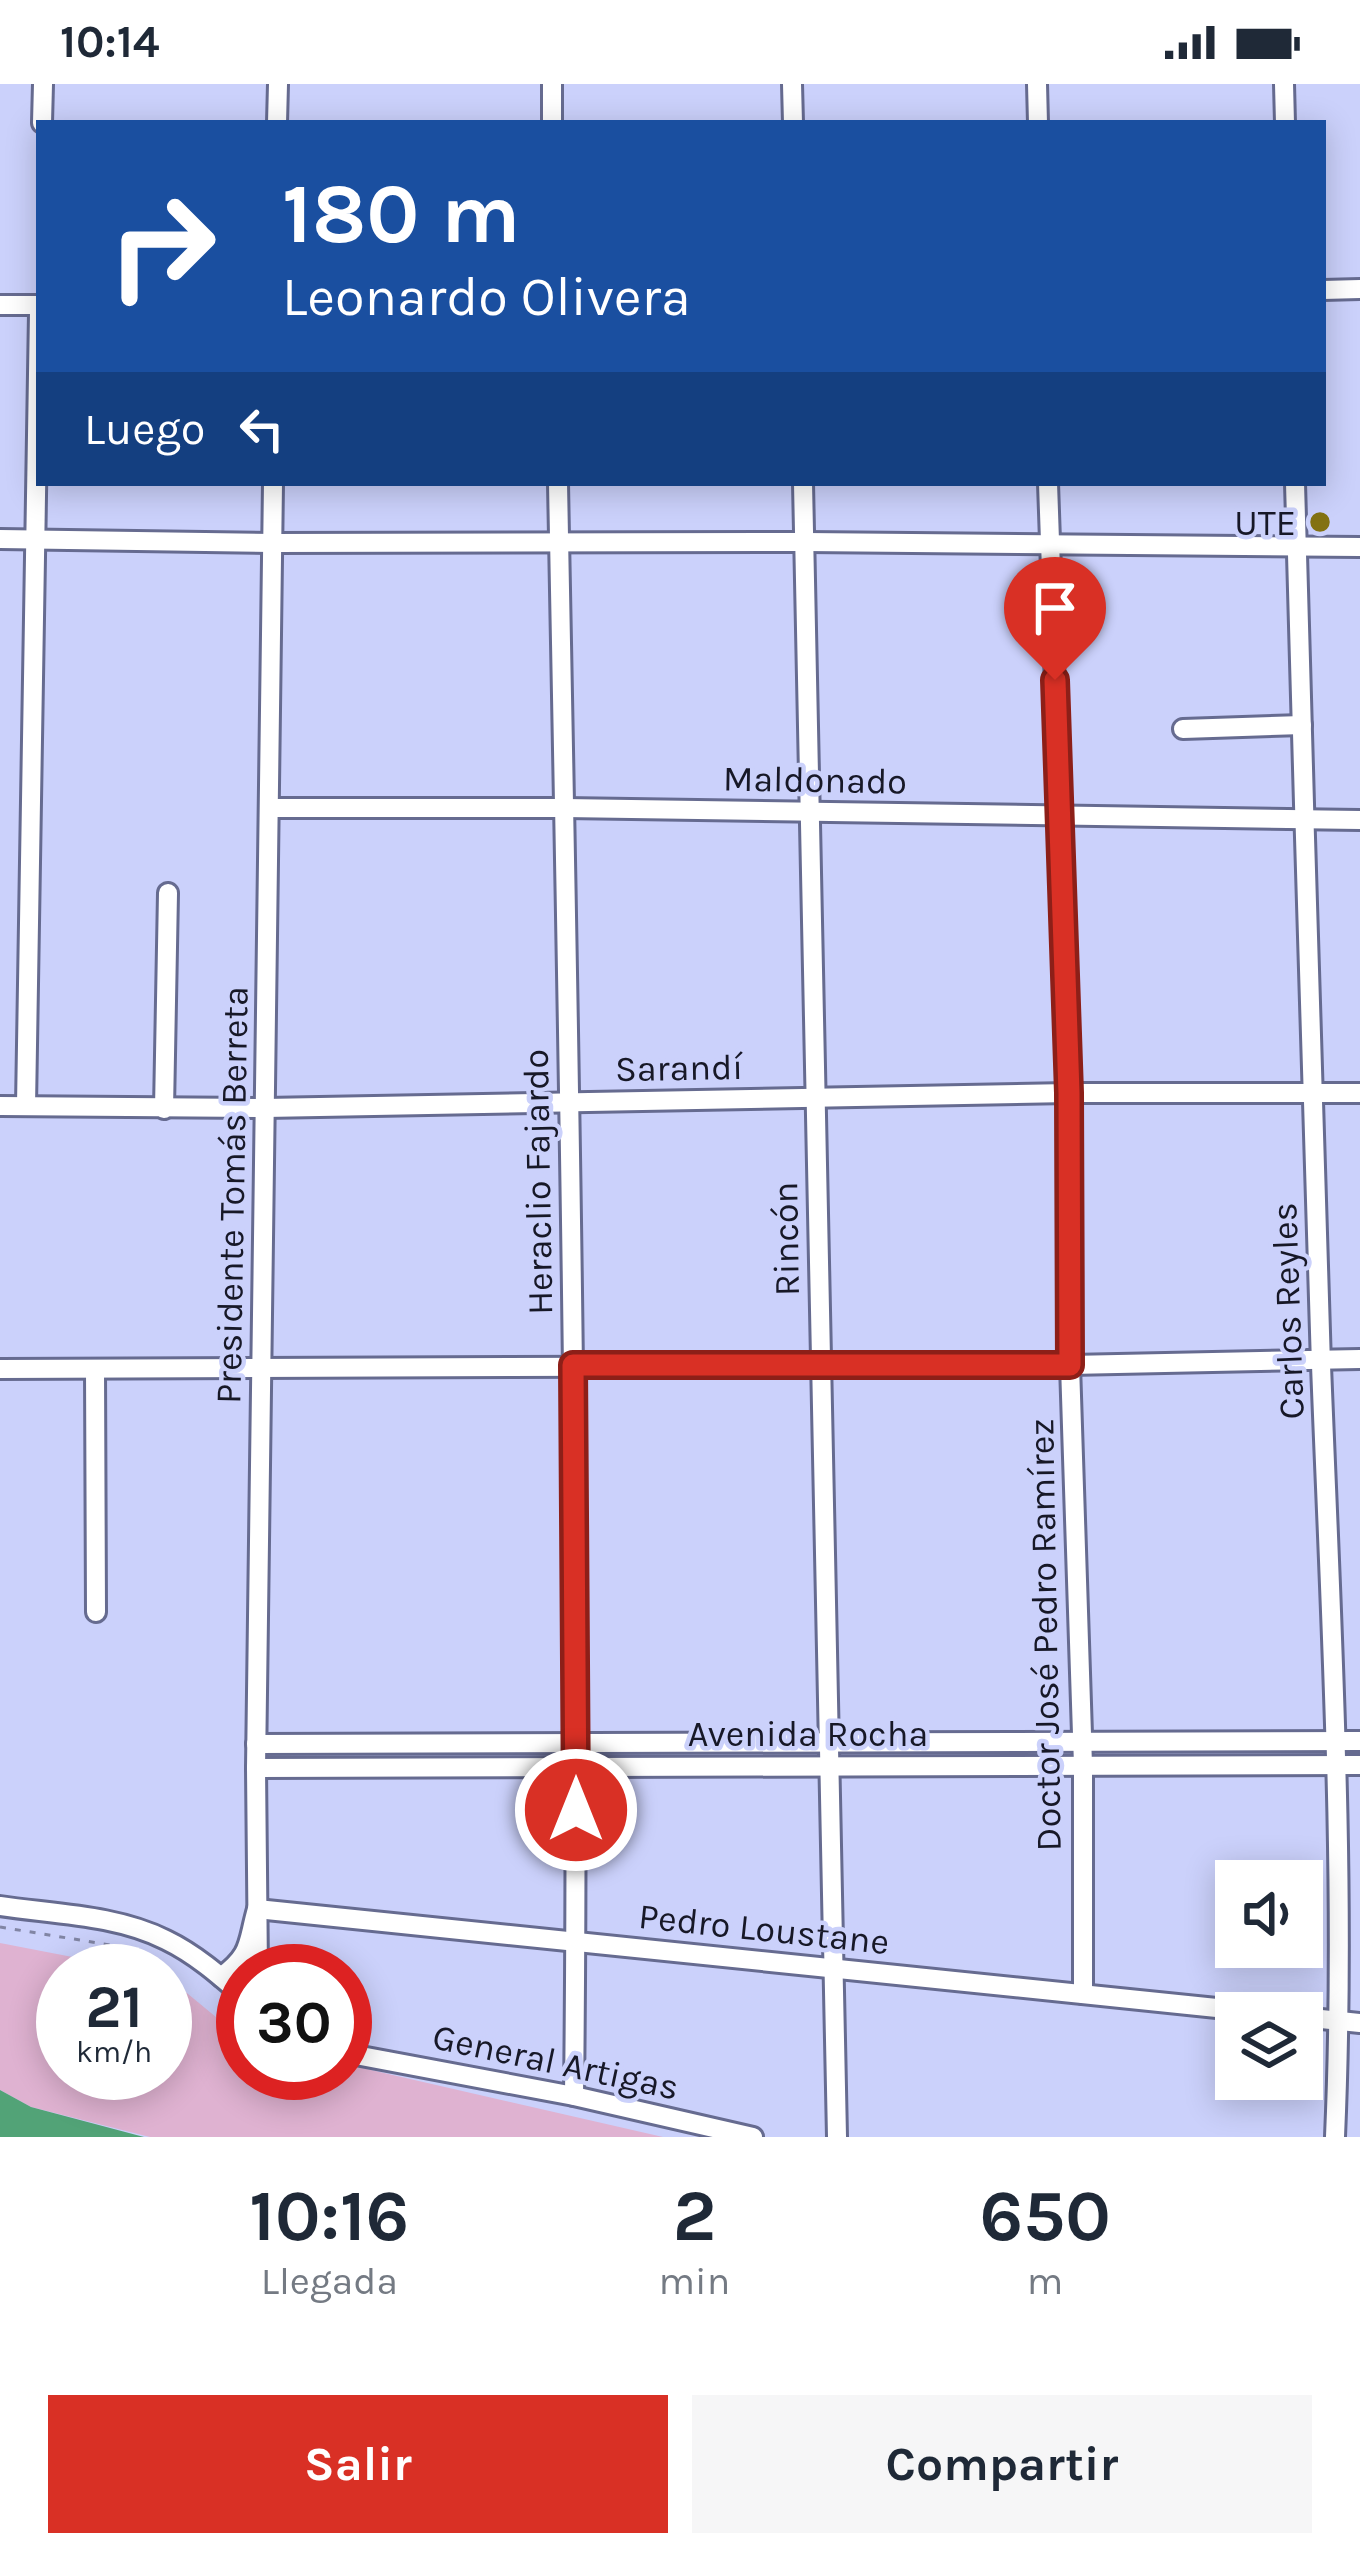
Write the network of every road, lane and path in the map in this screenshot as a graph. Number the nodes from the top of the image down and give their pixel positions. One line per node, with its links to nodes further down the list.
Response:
1 (43, 84): 7 (street)
2 (278, 84): 8 (street)
3 (552, 84): 9 (street)
4 (792, 84): 10 (street)
5 (1037, 84): 11 (street)
6 (1283, 84): 12 (street)
7 (42, 120)
8 (277, 120)
9 (552, 120)
10 (793, 120)
11 (1038, 120)
12 (1285, 120)
13 (1326, 290): 14 (street)
14 (1360, 290)
15 (0, 305): 16 (street)
16 (36, 309)
17 (37, 486): 24 (street)
18 (273, 486): 26 (street, Presidente Tomás Berreta)
19 (558, 486): 27 (street, Heraclio Fajardo)
20 (803, 486): 25 (street, Rincón)
21 (1048, 486): 28 (street, Doctor José Pedro Ramírez)
22 (1295, 486): 29 (street, Carlos Reyles)
23 (0, 539): 24 (street)
24 (36, 539): 26 (street); 46 (street)
25 (806, 542): 27 (street); 28 (street); 35 (street, Rincón)
26 (272, 543): 27 (street); 33 (street, Presidente Tomás Berreta)
27 (559, 543): 34 (street, Heraclio Fajardo)
28 (1050, 544): 29 (street); 36 (street, Doctor José Pedro Ramírez)
29 (1297, 546): 30 (street); 31 (street, Carlos Reyles)
30 (1360, 547)
31 (1302, 725): 32 (street); 37 (street, Carlos Reyles)
32 (1183, 729)
33 (269, 808): 34 (street, Maldonado); 47 (street, Presidente Tomás Berreta)
34 (565, 808): 35 (street, Maldonado); 44 (street, Heraclio Fajardo)
35 (812, 813): 36 (street, Maldonado); 43 (street, Rincón)
36 (1061, 816): 37 (street, Maldonado); 40 (street, Doctor José Pedro Ramírez)
37 (1304, 819): 38 (street, Maldonado); 42 (street, Carlos Reyles)
38 (1360, 820)
39 (168, 892): 48 (street)
40 (1069, 1093): 42 (street, Sarandí); 43 (street, Sarandí); 53 (street, Doctor José Pedro Ramírez)
41 (1360, 1093): 42 (street, Sarandí)
42 (1312, 1094): 49 (street, Carlos Reyles)
43 (816, 1097): 44 (street, Sarandí); 51 (street, Rincón)
44 (569, 1101): 47 (street, Sarandí); 52 (street, Heraclio Fajardo)
45 (0, 1106): 46 (street, Sarandí)
46 (26, 1106): 48 (street, Sarandí)
47 (266, 1108): 48 (street, Sarandí); 56 (street, Presidente Tomás Berreta)
48 (164, 1109)
49 (1321, 1359): 50 (street); 53 (street); 61 (street, Carlos Reyles)
50 (1360, 1359)
51 (820, 1364): 52 (street); 53 (street); 60 (street, Rincón)
52 (573, 1365): 56 (street); 62 (street, Heraclio Fajardo)
53 (1070, 1365): 58 (street, Doctor José Pedro Ramírez)
54 (0, 1369): 55 (street)
55 (95, 1369): 56 (street); 57 (street)
56 (261, 1369): 63 (street, Presidente Tomás Berreta)
57 (96, 1612)
58 (1083, 1741): 60 (street, Avenida Rocha); 61 (street, Avenida Rocha); 68 (street, Doctor José Pedro Ramírez)
59 (1360, 1741): 61 (street, Avenida Rocha)
60 (828, 1742): 62 (street, Avenida Rocha); 67 (street, Rincón)
61 (1335, 1742): 64 (street, Carlos Reyles)
62 (576, 1743): 63 (street, Avenida Rocha); 66 (street, Heraclio Fajardo)
63 (256, 1744): 69 (street, Presidente Tomás Berreta)
64 (1336, 1765): 65 (street, Avenida Rocha); 68 (street, Avenida Rocha); 81 (street, Carlos Reyles)
65 (1360, 1765)
66 (576, 1766): 67 (street, Avenida Rocha); 69 (street, Avenida Rocha); 73 (street, Heraclio Fajardo)
67 (829, 1766): 68 (street, Avenida Rocha); 76 (street, Rincón)
68 (1083, 1766): 79 (street, Doctor José Pedro Ramírez)
69 (256, 1768): 71 (street, Presidente Tomás Berreta)
70 (0, 1906): 77 (street)
71 (256, 1909): 73 (street, Pedro Loustane); 75 (street, Presidente Tomás Berreta); 77 (street, Presidente Tomás Berreta)
72 (0, 1927): 74 (path)
73 (576, 1942): 76 (street, Pedro Loustane); 83 (street, Heraclio Fajardo)
74 (105, 1944)
75 (257, 1944)
76 (834, 1969): 79 (street, Pedro Loustane); 85 (street, Rincón)
77 (213, 1971): 78 (street)
78 (216, 1974)
79 (1083, 1994): 80 (street, Pedro Loustane)
80 (1215, 2008)
81 (1350, 2022): 86 (street, Carlos Reyles)
82 (372, 2058): 83 (street, General Artigas)
83 (574, 2096): 84 (street, General Artigas)
84 (753, 2137)
85 (837, 2137)
86 (1335, 2137)

